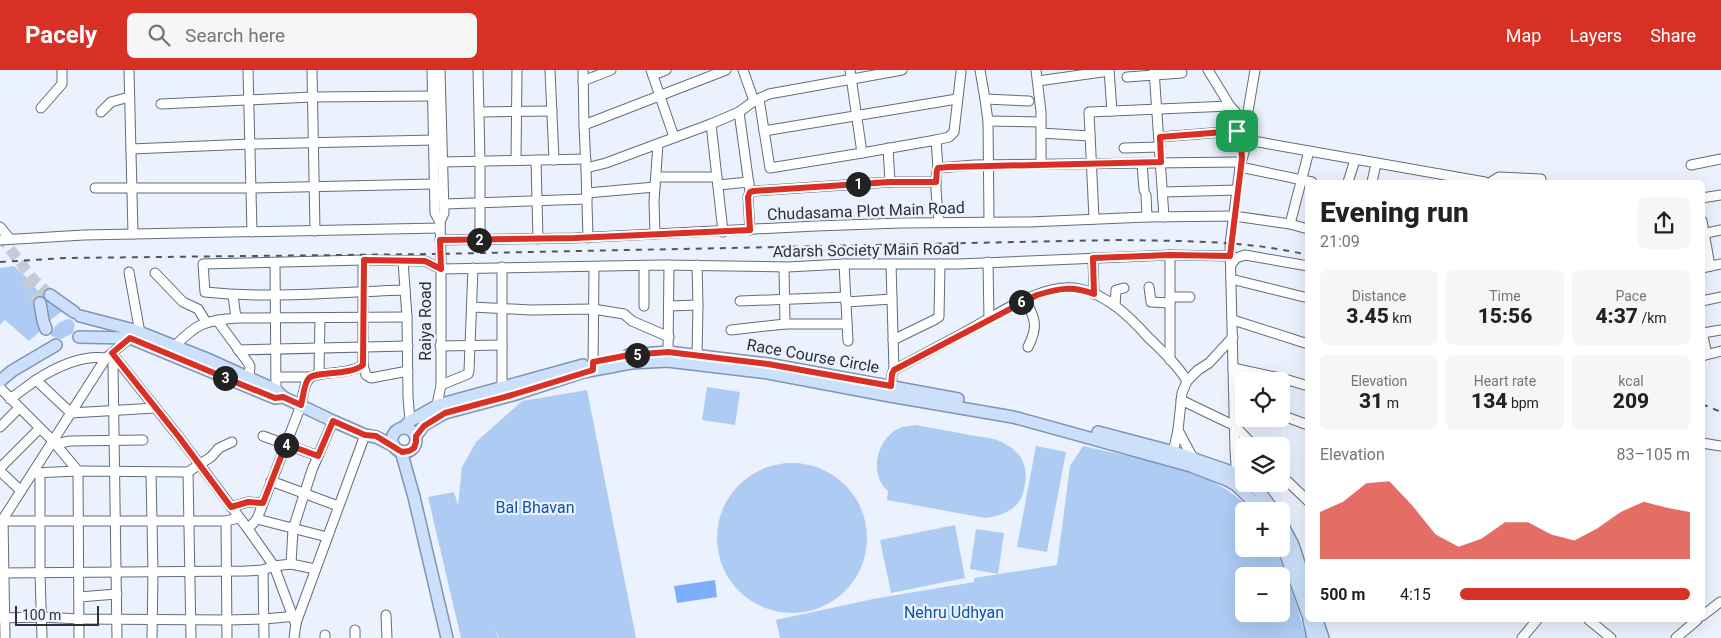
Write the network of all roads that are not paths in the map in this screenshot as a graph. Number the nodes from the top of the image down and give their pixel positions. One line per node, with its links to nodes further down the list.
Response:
1 (62, 70): 45 (street)
2 (129, 70): 37 (street)
3 (248, 70): 40 (street)
4 (312, 70): 36 (street)
5 (432, 70): 34 (street, Raiya Road)
6 (440, 70): 81 (street, Raiya Road)
7 (478, 70): 51 (street)
8 (516, 70): 47 (street)
9 (550, 70): 48 (street)
10 (583, 70): 31 (street)
11 (611, 70): 31 (street)
12 (666, 70): 24 (street)
13 (726, 70): 35 (street)
14 (743, 70): 41 (street)
15 (850, 70): 30 (street)
16 (902, 70): 25 (street)
17 (980, 70): 39 (street)
18 (1036, 70): 32 (street)
19 (1109, 70): 32 (street); 49 (street)
20 (1208, 70): 33 (street)
21 (1217, 70): 33 (street)
22 (1255, 70): 59 (street)
23 (959, 71): 28 (street); 38 (street)
24 (652, 72): 35 (street)
25 (868, 73): 30 (street)
26 (1154, 73): 27 (street); 29 (street); 46 (street)
27 (1182, 73)
28 (972, 75)
29 (1127, 77)
30 (851, 80): 41 (street); 53 (street)
31 (583, 81): 57 (street)
32 (1038, 82): 55 (street)
33 (1216, 82): 44 (street)
34 (432, 96): 36 (street); 64 (street, Raiya Road)
35 (661, 96): 57 (street); 62 (street)
36 (312, 97): 40 (street); 66 (street)
37 (129, 98): 50 (street); 72 (street)
38 (957, 99): 53 (street); 65 (street)
39 (985, 99): 42 (street); 54 (street)
40 (249, 100): 43 (street); 67 (street)
41 (757, 100): 52 (street); 58 (street)
42 (1029, 101)
43 (161, 104)
44 (1231, 107): 46 (street); 59 (street)
45 (41, 108)
46 (1158, 108): 49 (street); 63 (street)
47 (516, 111): 48 (street); 51 (street); 76 (street)
48 (552, 111): 78 (street)
49 (1112, 111): 61 (street)
50 (101, 112)
51 (480, 112): 80 (street)
52 (739, 112): 56 (street); 101 (street)
53 (856, 116): 58 (street); 74 (street)
54 (988, 121): 55 (street); 89 (street)
55 (1041, 122): 60 (street)
56 (711, 124): 62 (street); 100 (street)
57 (584, 125): 84 (street)
58 (764, 131): 74 (street)
59 (1243, 131): 63 (street); 73 (street); 83 (street)
60 (1041, 133): 61 (street); 86 (street)
61 (1090, 136): 87 (street)
62 (674, 137): 68 (street)
63 (1160, 137): 69 (street)
64 (434, 140): 66 (street); 104 (street, Raiya Road)
65 (936, 140): 70 (street); 91 (street)
66 (313, 143): 67 (street); 105 (street)
67 (250, 144): 72 (street); 109 (street)
68 (658, 144): 84 (street); 92 (street)
69 (1160, 147): 71 (street); 82 (street)
70 (888, 148): 74 (street); 102 (street)
71 (1124, 148)
72 (131, 149): 106 (street)
73 (1309, 152): 79 (street); 93 (street)
74 (862, 153)
75 (1721, 159): 90 (street)
76 (516, 160): 77 (street); 80 (street)
77 (536, 160): 78 (street); 116 (street)
78 (554, 160): 84 (street)
79 (1355, 160): 88 (street); 96 (street)
80 (480, 161): 81 (street); 117 (street)
81 (444, 162): 118 (street, Raiya Road)
82 (1161, 162): 83 (street); 85 (street); 112 (street)
83 (1241, 162): 93 (street); 110 (street)
84 (586, 163): 114 (street)
85 (1142, 163): 87 (street); 120 (street)
86 (1041, 164): 87 (street); 89 (street)
87 (1091, 164): 122 (street)
88 (1376, 164): 97 (street); 98 (street)
89 (989, 165): 91 (street); 124 (street)
90 (1692, 165)
91 (938, 168): 103 (street)
92 (656, 177): 100 (street); 107 (street)
93 (1302, 179): 95 (street); 125 (street)
94 (1541, 179): 99 (street)
95 (1305, 180)
96 (1349, 180)
97 (1372, 180)
98 (1462, 180)
99 (1495, 180)
100 (718, 181): 101 (street); 133 (street)
101 (748, 182): 111 (street)
102 (890, 182): 103 (street); 111 (street)
103 (936, 182): 123 (street)
104 (434, 184): 105 (street); 126 (street, Raiya Road)
105 (314, 186): 109 (street); 131 (street)
106 (132, 187): 108 (street); 109 (street); 134 (street)
107 (655, 187): 114 (street); 135 (street)
108 (94, 188)
109 (251, 188): 132 (street)
110 (1237, 190): 112 (street); 119 (street)
111 (750, 192): 129 (street)
112 (1163, 192): 121 (street)
113 (1721, 195): 115 (street)
114 (587, 196): 116 (street); 137 (street)
115 (1705, 198)
116 (537, 202): 117 (street); 139 (street)
117 (480, 203): 118 (street); 141 (street)
118 (444, 204): 126 (street, Raiya Road)
119 (1234, 216): 121 (street, Chudasama Plot Main Road); 125 (street, Chudasama Plot Main Road); 146 (street)
120 (1147, 217): 121 (street, Chudasama Plot Main Road); 122 (street, Chudasama Plot Main Road)
121 (1168, 217)
122 (1094, 219): 124 (street, Chudasama Plot Main Road)
123 (939, 222): 124 (street, Chudasama Plot Main Road); 129 (street, Chudasama Plot Main Road)
124 (989, 222)
125 (1290, 224): 128 (street, Chudasama Plot Main Road)
126 (440, 225): 131 (street); 140 (street, Raiya Road)
127 (0, 227): 138 (street)
128 (1305, 228)
129 (750, 230): 133 (street, Chudasama Plot Main Road)
130 (1721, 230): 136 (street)
131 (315, 231): 132 (street)
132 (252, 232): 134 (street)
133 (724, 232): 135 (street, Chudasama Plot Main Road)
134 (133, 234): 138 (street)
135 (655, 234): 137 (street, Chudasama Plot Main Road)
136 (1705, 234)
137 (588, 238): 139 (street, Chudasama Plot Main Road)
138 (5, 239)
139 (538, 239): 141 (street, Chudasama Plot Main Road)
140 (440, 240): 141 (street, Chudasama Plot Main Road); 163 (street, Raiya Road)
141 (480, 240)
142 (1705, 250): 161 (street)
143 (1170, 255): 144 (street, Adarsh Society Main Road); 146 (street, Adarsh Society Main Road); 182 (street)
144 (1093, 258): 148 (street, Adarsh Society Main Road); 171 (street)
145 (364, 260): 147 (street); 149 (street); 170 (street)
146 (1230, 260): 157 (street); 166 (street)
147 (403, 261): 163 (street); 169 (street)
148 (988, 262): 152 (street, Adarsh Society Main Road); 198 (street)
149 (275, 263): 173 (street); 174 (street)
150 (844, 264): 151 (street, Adarsh Society Main Road); 160 (street, Adarsh Society Main Road); 179 (street)
151 (891, 264): 152 (street, Adarsh Society Main Road); 180 (street)
152 (940, 264): 213 (street)
153 (1721, 264): 161 (street)
154 (669, 265): 155 (street, Adarsh Society Main Road); 156 (street, Adarsh Society Main Road); 188 (street)
155 (697, 265): 160 (street, Adarsh Society Main Road); 186 (street)
156 (644, 266): 159 (street, Adarsh Society Main Road); 187 (street)
157 (1305, 266)
158 (502, 267): 159 (street, Adarsh Society Main Road); 162 (street, Adarsh Society Main Road); 191 (street)
159 (594, 267): 192 (street)
160 (784, 267): 178 (street)
161 (1706, 267)
162 (473, 268): 163 (street, Adarsh Society Main Road); 190 (street)
163 (441, 269): 220 (street, Raiya Road)
164 (129, 272): 208 (street)
165 (156, 273): 201 (street)
166 (1231, 278): 176 (street); 200 (street)
167 (1149, 287): 182 (street)
168 (1124, 288): 189 (street)
169 (405, 290): 170 (street); 193 (street)
170 (363, 292): 174 (street); 197 (street)
171 (1094, 294): 181 (street); 189 (street)
172 (50, 295): 208 (main road)
173 (232, 295): 174 (street); 194 (street)
174 (275, 296): 195 (street)
175 (1190, 297): 182 (street)
176 (1305, 297)
177 (1721, 297): 183 (street)
178 (785, 299): 179 (street); 184 (street); 202 (street)
179 (846, 299): 180 (street); 203 (street)
180 (892, 299): 213 (street)
181 (1025, 300): 198 (street); 222 (street)
182 (1170, 300): 231 (street)
183 (1705, 300)
184 (740, 301)
185 (40, 303): 204 (main road)
186 (698, 305): 188 (street); 228 (street)
187 (644, 306)
188 (669, 306): 210 (street)
189 (1115, 306): 231 (street)
190 (472, 307): 191 (street); 216 (street)
191 (502, 307): 192 (street); 217 (street)
192 (593, 308): 210 (street); 233 (street)
193 (407, 317): 197 (street); 219 (street)
194 (236, 318): 195 (street); 199 (street)
195 (275, 318): 196 (street); 224 (street)
196 (320, 318): 197 (street); 223 (street)
197 (364, 318): 221 (street)
198 (989, 319): 235 (street)
199 (217, 320): 201 (street); 225 (street)
200 (1233, 320): 211 (street); 214 (street)
201 (206, 322): 218 (street)
202 (785, 324): 203 (street); 205 (street)
203 (847, 324): 212 (street)
204 (46, 329)
205 (731, 330)
206 (1721, 330): 207 (street)
207 (1705, 333)
208 (135, 334): 209 (main road); 218 (main road); 230 (street); 248 (main road)
209 (79, 337)
210 (669, 337): 227 (street)
211 (1233, 337): 234 (street); 242 (street)
212 (848, 340)
213 (893, 340): 235 (street)
214 (1305, 343)
215 (56, 345): 241 (main road)
216 (471, 345): 217 (street); 220 (street); 243 (street)
217 (502, 345): 246 (street)
218 (175, 346): 238 (main road)
219 (408, 346): 221 (street); 236 (street)
220 (440, 346): 243 (street, Raiya Road)
221 (363, 347): 223 (street); 232 (street)
222 (1028, 347)
223 (320, 348): 224 (street); 237 (street)
224 (276, 349): 225 (street); 239 (street)
225 (238, 350): 238 (street)
226 (1721, 351): 229 (street)
227 (668, 352): 228 (main road, Race Course Circle); 233 (main road, Race Course Circle)
228 (697, 355): 247 (main road, Race Course Circle)
229 (1705, 355)
230 (111, 357): 240 (street); 255 (street); 256 (street); 257 (street)
231 (1170, 360): 242 (street)
232 (363, 365): 236 (street); 237 (street)
233 (593, 366): 246 (main road, Race Course Circle); 247 (main road, Race Course Circle); 259 (main road, Race Course Circle)
234 (1233, 368): 244 (street); 249 (street)
235 (894, 370): 247 (street)
236 (408, 371): 263 (street)
237 (315, 375): 239 (street); 252 (street)
238 (249, 377): 248 (main road)
239 (276, 377): 248 (street)
240 (36, 380): 250 (street); 257 (street)
241 (0, 381)
242 (1187, 381): 251 (street)
243 (441, 385): 253 (street, Raiya Road)
244 (1305, 385)
245 (0, 388): 250 (street)
246 (502, 388): 253 (main road, Race Course Circle)
247 (891, 391): 281 (main road, Race Course Circle)
248 (279, 394): 252 (main road)
249 (1234, 398): 262 (street)
250 (10, 399): 254 (street)
251 (1181, 400): 262 (street); 267 (street)
252 (301, 405): 260 (main road); 277 (street)
253 (438, 405): 259 (street, Raiya Road); 263 (main road, Race Course Circle)
254 (19, 408): 265 (street); 266 (street)
255 (156, 408): 256 (street); 282 (street)
256 (114, 410): 257 (street); 272 (street)
257 (71, 413): 275 (street)
258 (1290, 418): 261 (street)
259 (433, 419): 270 (main road, Race Course Circle)
260 (333, 421): 269 (main road); 280 (street)
261 (1305, 424)
262 (1235, 426)
263 (403, 427): 269 (main road, Race Course Circle); 270 (main road); 279 (main road)
264 (1236, 427): 271 (street)
265 (0, 428)
266 (39, 429): 275 (street); 283 (street)
267 (1178, 430): 281 (street); 281 (street)
268 (263, 436): 277 (street)
269 (370, 436): 279 (main road); 300 (street)
270 (416, 436): 279 (main road)
271 (1245, 437)
272 (114, 440): 273 (street); 275 (street); 285 (street)
273 (143, 440)
274 (232, 442): 282 (street)
275 (54, 443): 284 (street); 288 (street)
276 (1705, 443): 278 (street)
277 (286, 444): 280 (street); 290 (street)
278 (1721, 446)
279 (397, 449): 358 (main road)
280 (318, 456): 295 (street)
281 (1182, 460): 289 (main road, Race Course Circle)
282 (199, 464): 287 (street); 301 (street)
283 (0, 470): 292 (street)
284 (78, 471): 285 (street); 288 (street); 306 (street)
285 (114, 471): 286 (street); 307 (street)
286 (151, 472): 287 (street); 310 (street)
287 (188, 472): 308 (street)
288 (36, 473): 292 (street); 305 (street)
289 (1235, 478)
290 (271, 482): 295 (street); 299 (street)
291 (1290, 484): 296 (street)
292 (21, 491): 304 (street)
293 (1247, 492): 297 (main road)
294 (1260, 492): 298 (main road)
295 (304, 494): 300 (street); 312 (street)
296 (1305, 499)
297 (1255, 502)
298 (1267, 502)
299 (263, 503): 301 (street); 303 (street)
300 (338, 506): 313 (street)
301 (231, 507): 302 (street)
302 (239, 518): 309 (street); 311 (street)
303 (257, 519): 311 (street); 312 (street)
304 (2, 521): 305 (street); 325 (street)
305 (40, 521): 306 (street); 322 (street)
306 (78, 521): 307 (street); 326 (street)
307 (115, 521): 310 (street); 323 (street)
308 (188, 521): 309 (street); 310 (street); 320 (street)
309 (226, 521): 321 (street)
310 (151, 522): 324 (street)
311 (248, 529): 317 (street)
312 (293, 529): 313 (street); 316 (street)
313 (327, 537): 318 (street)
314 (1290, 539): 327 (main road)
315 (1287, 557): 331 (main road)
316 (291, 564): 317 (street); 318 (street)
317 (274, 566): 319 (street); 341 (street)
318 (315, 569): 341 (street)
319 (263, 570): 321 (street); 340 (street)
320 (189, 571): 321 (street); 324 (street); 339 (street)
321 (226, 571): 342 (street)
322 (40, 572): 325 (street); 326 (street); 334 (street)
323 (116, 572): 324 (street); 326 (street); 328 (street)
324 (153, 572): 338 (street)
325 (1, 573): 335 (street)
326 (78, 573): 329 (street)
327 (1305, 582)
328 (116, 594): 329 (street); 337 (street)
329 (79, 597): 336 (street)
330 (1720, 602): 332 (street)
331 (1305, 607)
332 (1705, 612)
333 (386, 615): 357 (street)
334 (41, 617): 335 (street); 336 (street); 349 (street)
335 (2, 618): 348 (street)
336 (79, 619): 337 (street); 350 (street)
337 (117, 619): 338 (street); 351 (street)
338 (153, 619): 339 (street); 352 (street)
339 (190, 619): 342 (street); 353 (street)
340 (264, 619): 341 (street); 342 (street); 355 (street)
341 (296, 619): 356 (street)
342 (227, 620): 354 (street)
343 (1309, 622): 359 (main road)
344 (1318, 622): 360 (main road)
345 (1535, 622): 361 (street)
346 (1591, 622): 362 (street)
347 (1693, 622): 363 (street)
348 (5, 638)
349 (42, 638)
350 (79, 638)
351 (117, 638)
352 (152, 638)
353 (191, 638)
354 (227, 638)
355 (264, 638)
356 (294, 638)
357 (387, 638)
358 (447, 638)
359 (1313, 638)
360 (1323, 638)
361 (1522, 638)
362 (1611, 638)
363 (1676, 638)

